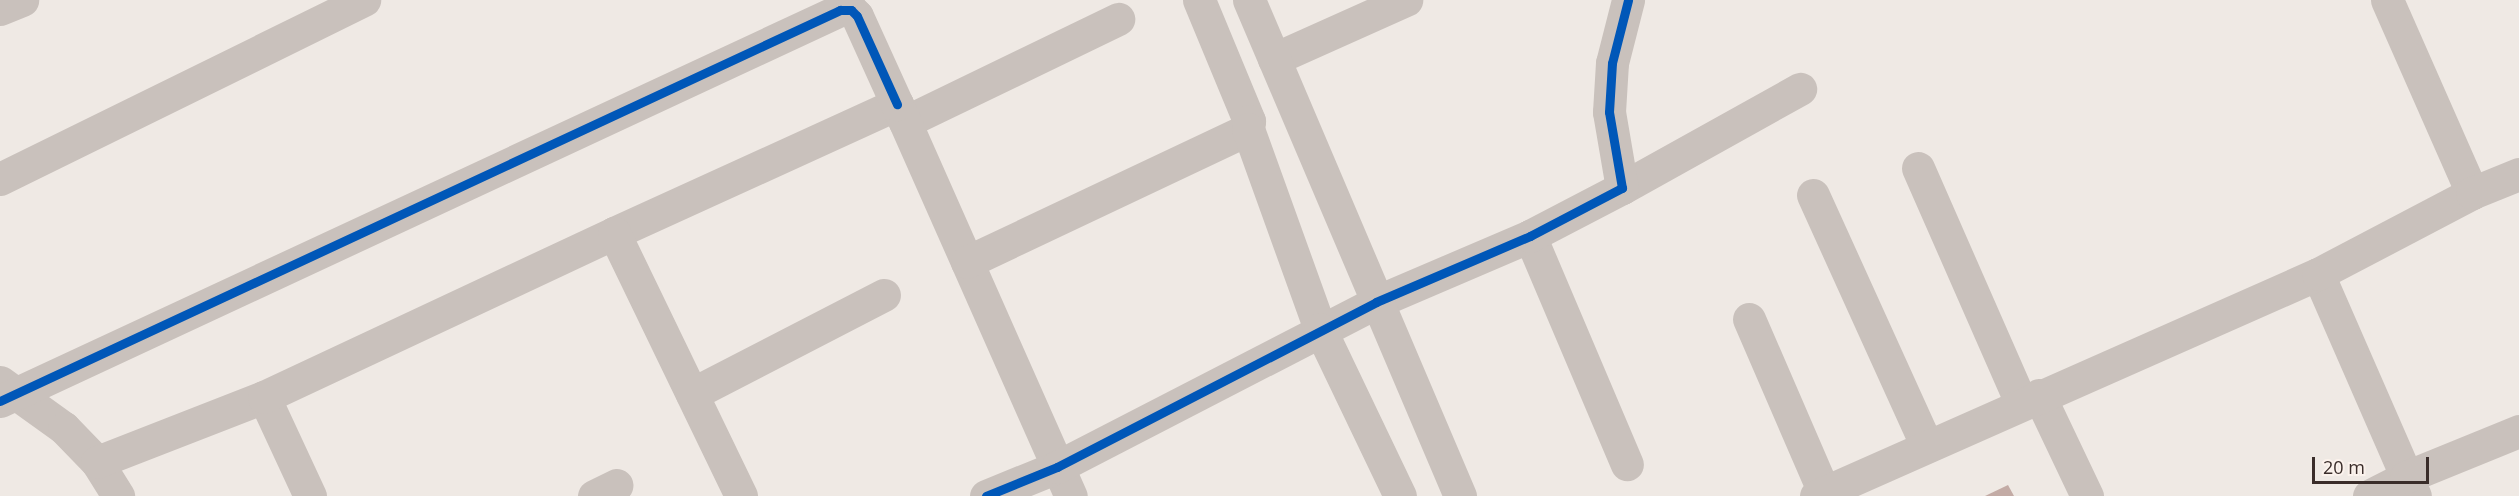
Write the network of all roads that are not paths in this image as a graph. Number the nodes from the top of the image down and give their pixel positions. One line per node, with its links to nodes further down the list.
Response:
1 (22, 0): 9 (street)
2 (364, 0): 17 (street)
3 (1199, 0): 14 (street)
4 (1249, 0): 11 (street)
5 (1406, 0): 11 (street)
6 (1628, 0): 18 (street)
7 (2387, 0): 19 (street)
8 (852, 5): 13 (street); 29 (street)
9 (0, 9)
10 (1118, 20): 13 (street)
11 (1274, 59): 26 (street)
12 (1800, 89): 18 (street)
13 (901, 113): 21 (street); 23 (street)
14 (1248, 129): 23 (street); 28 (street)
15 (1918, 168): 32 (street)
16 (2519, 174): 19 (street)
17 (0, 179)
18 (1622, 188): 22 (street)
19 (2472, 193): 24 (street)
20 (1814, 195): 34 (street)
21 (614, 233): 30 (street); 31 (street)
22 (1530, 236): 26 (street); 36 (street)
23 (967, 262): 37 (street)
24 (2318, 274): 32 (street); 38 (street)
25 (884, 295): 30 (street)
26 (1376, 302): 28 (street); 46 (street)
27 (1749, 319): 39 (street)
28 (1320, 330): 37 (street); 45 (street)
29 (5, 392): 35 (street)
30 (692, 394): 42 (street)
31 (264, 397): 35 (street); 41 (street)
32 (2030, 399): 34 (street); 47 (street)
33 (2519, 431): 38 (street)
34 (1927, 446): 39 (street)
35 (98, 462): 40 (street)
36 (1627, 464)
37 (1058, 467): 43 (street); 44 (street)
38 (2410, 486): 48 (street)
39 (1820, 494)
40 (118, 496)
41 (310, 496)
42 (741, 496)
43 (986, 496)
44 (1071, 496)
45 (1400, 496)
46 (1460, 496)
47 (2086, 496)
48 (2369, 496)

